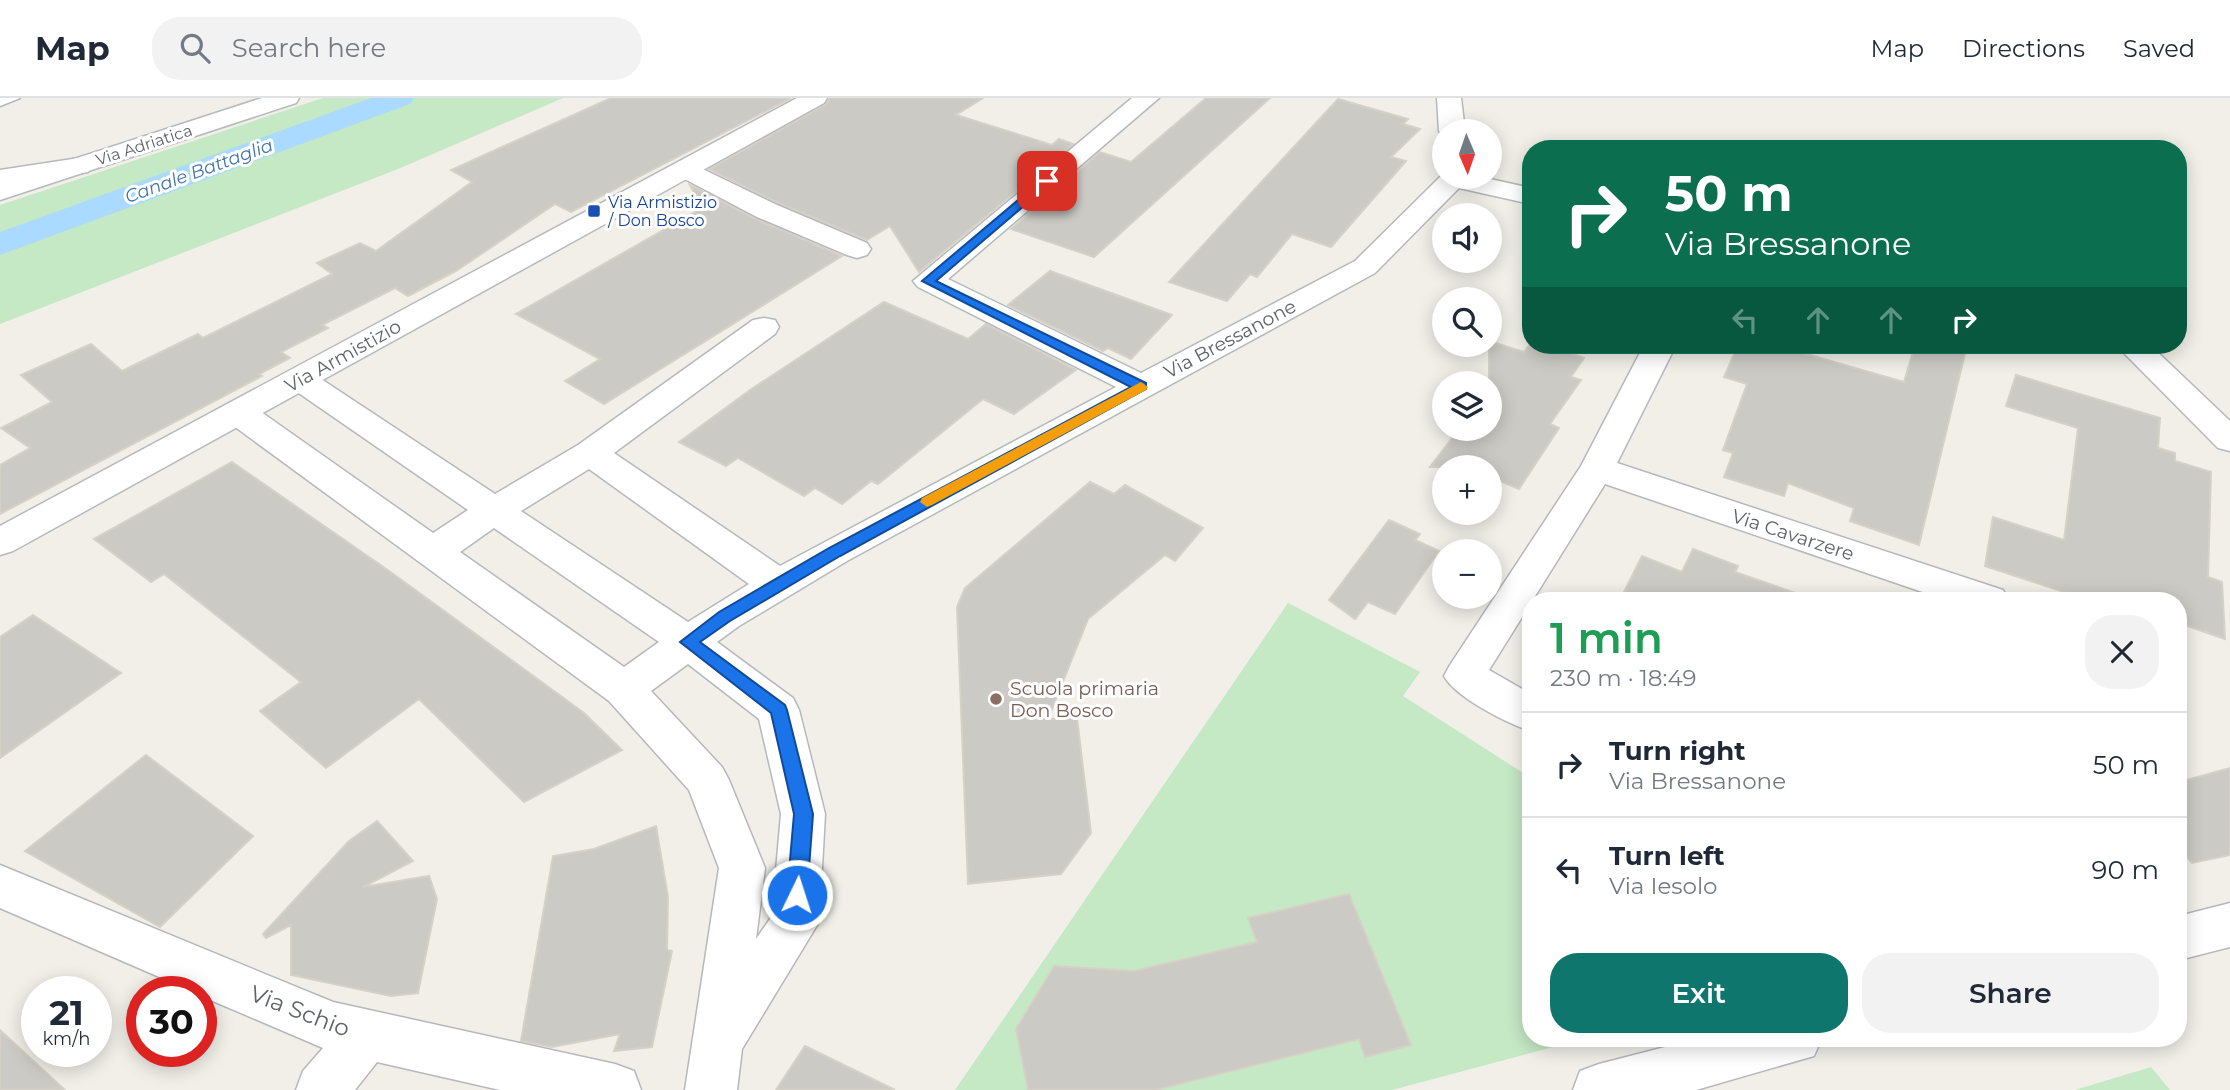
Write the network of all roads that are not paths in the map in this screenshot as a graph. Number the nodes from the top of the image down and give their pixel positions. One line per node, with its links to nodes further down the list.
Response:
1 (14, 98): 6 (lane)
2 (287, 98): 8 (street, Via Adriatica)
3 (815, 98): 9 (street, Via Armistizio)
4 (1147, 98): 20 (street)
5 (1449, 98): 7 (street)
6 (0, 102)
7 (1450, 119)
8 (81, 166): 10 (street); 13 (street, Via Adriatica)
9 (685, 169): 15 (street); 19 (street, Via Armistizio)
10 (0, 178)
11 (1444, 189): 20 (street, Via Bressanone)
12 (1501, 189): 14 (street)
13 (0, 192)
14 (1522, 194)
15 (857, 249)
16 (764, 327): 23 (street)
17 (1655, 354): 24 (street)
18 (2141, 354): 22 (street)
19 (301, 380): 21 (street, Via Armistizio); 25 (street)
20 (1142, 386): 28 (street, Via Bressanone)
21 (239, 413): 26 (street, Via Armistizio); 27 (street)
22 (2230, 440)
23 (590, 453): 25 (street); 28 (street)
24 (1597, 469): 29 (street, Via Cavarzere); 32 (street)
25 (495, 510): 27 (street); 30 (street)
26 (0, 542)
27 (431, 553): 31 (street)
28 (779, 585): 30 (street, Via Bressanone)
29 (1965, 592)
30 (688, 642): 31 (street, Via Bressanone); 37 (street)
31 (624, 689): 37 (street)
32 (1522, 708)
33 (0, 886): 36 (street, Via Schio)
34 (2230, 925): 35 (street)
35 (2187, 936)
36 (366, 1035): 39 (street); 40 (street, Via Schio)
37 (719, 1040): 41 (street)
38 (1752, 1047): 42 (street)
39 (321, 1090)
40 (615, 1090)
41 (711, 1090)
42 (1599, 1090)

